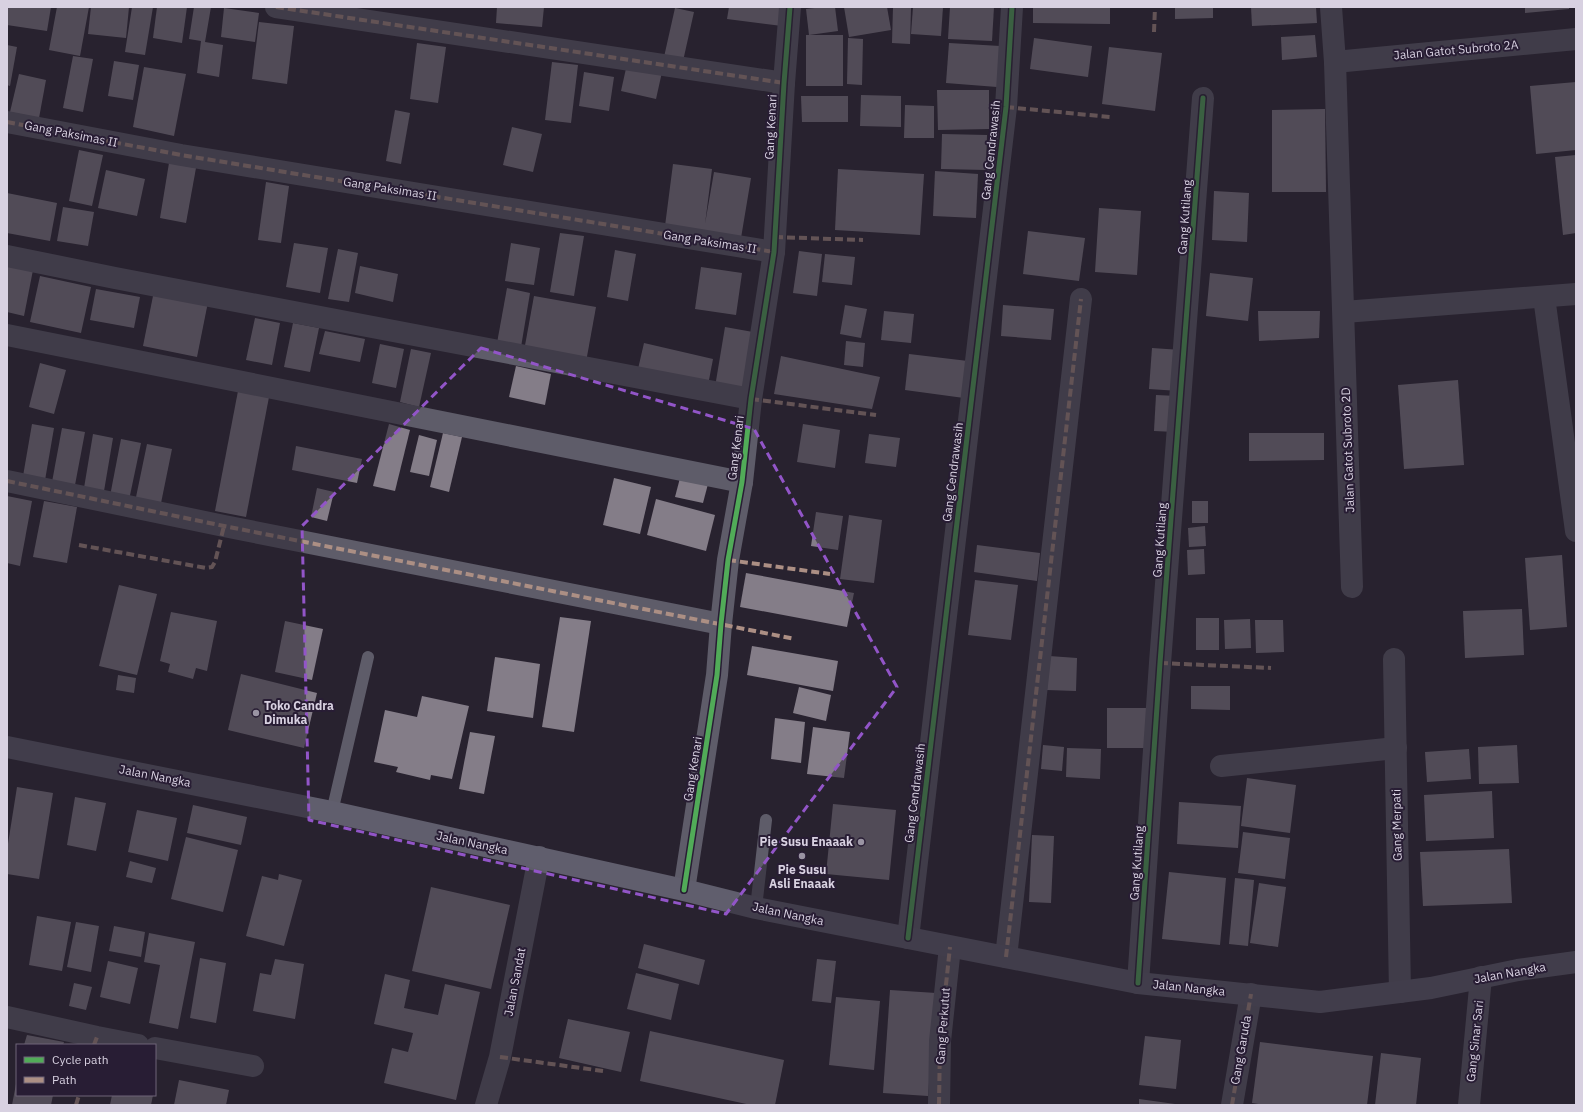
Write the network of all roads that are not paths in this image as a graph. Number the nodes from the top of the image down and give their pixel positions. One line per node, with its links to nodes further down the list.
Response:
1 (276, 7): 7 (street)
2 (790, 7): 7 (street, Gang Kenari)
3 (1012, 7): 33 (street, Gang Cendrawasih)
4 (1331, 7): 6 (street, Jalan Gatot Subroto 2D)
5 (1576, 39): 6 (street, Jalan Gatot Subroto 2A)
6 (1335, 62): 15 (street, Jalan Gatot Subroto 2D)
7 (784, 83): 10 (street, Gang Kenari)
8 (1203, 98): 38 (street, Gang Kutilang)
9 (7, 122): 10 (street, Gang Paksimas II)
10 (774, 252): 17 (street, Gang Kenari)
11 (7, 256): 17 (street)
12 (1576, 294): 13 (street)
13 (1544, 297): 15 (street); 20 (street)
14 (1081, 299): 35 (street)
15 (1344, 312): 21 (street, Jalan Gatot Subroto 2D)
16 (7, 335): 19 (street)
17 (751, 399): 19 (street, Gang Kenari)
18 (7, 481): 22 (street)
19 (742, 482): 22 (street, Gang Kenari)
20 (1576, 531)
21 (1352, 587)
22 (721, 624): 31 (street, Gang Kenari)
23 (368, 657): 28 (lane)
24 (1394, 659): 26 (street, Gang Merpati)
25 (7, 747): 28 (main road, Jalan Nangka)
26 (1396, 748): 27 (street); 39 (street, Gang Merpati)
27 (1221, 766)
28 (332, 812): 30 (main road, Jalan Nangka)
29 (766, 820): 32 (lane)
30 (539, 858): 31 (main road, Jalan Nangka); 45 (street, Jalan Sandat)
31 (684, 890): 32 (main road, Jalan Nangka)
32 (756, 908): 33 (main road, Jalan Nangka)
33 (908, 938): 34 (main road, Jalan Nangka)
34 (950, 947): 35 (main road, Jalan Nangka); 46 (street, Gang Perkutut)
35 (1006, 957): 38 (main road, Jalan Nangka)
36 (1576, 962): 37 (main road, Jalan Nangka)
37 (1481, 977): 39 (main road, Jalan Nangka); 48 (street, Gang Sinar Sari)
38 (1138, 983): 40 (main road, Jalan Nangka)
39 (1400, 992): 40 (main road, Jalan Nangka)
40 (1251, 994): 47 (street, Gang Garuda)
41 (7, 1016): 42 (street)
42 (132, 1044)
43 (156, 1048): 44 (street)
44 (253, 1066)
45 (486, 1105)
46 (939, 1105)
47 (1232, 1105)
48 (1469, 1105)

